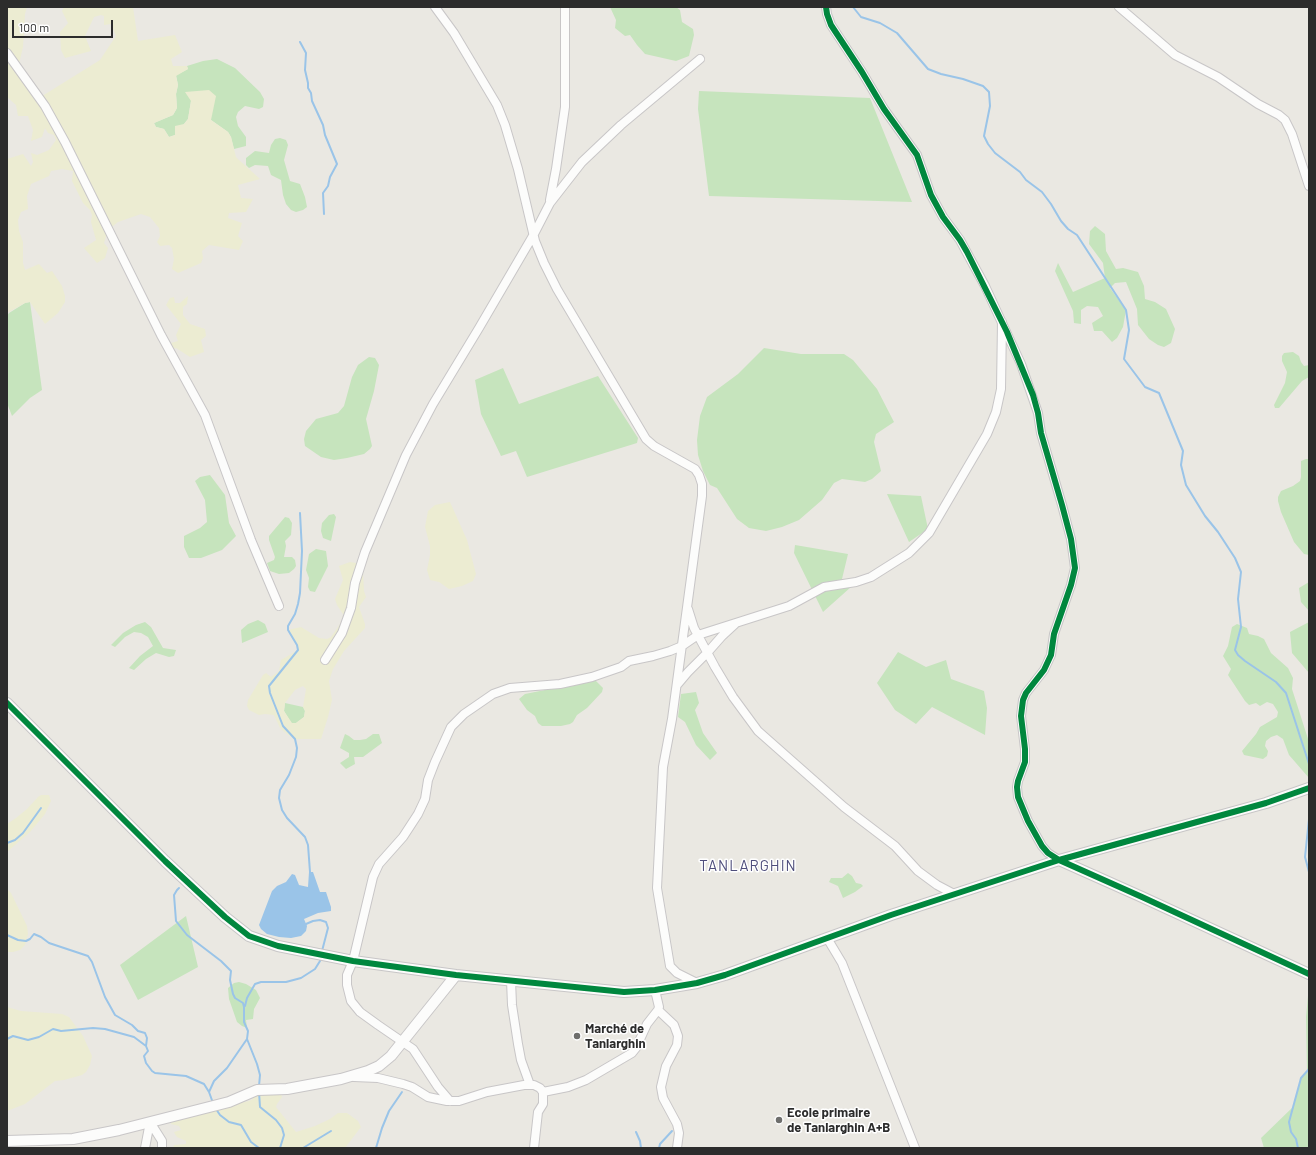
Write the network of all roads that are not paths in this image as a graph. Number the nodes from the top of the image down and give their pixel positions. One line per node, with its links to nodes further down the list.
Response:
1 (435, 7): 9 (street)
2 (564, 7): 8 (street)
3 (826, 7): 10 (street)
4 (1119, 7): 7 (street)
5 (7, 53): 11 (street)
6 (700, 59): 8 (street)
7 (1309, 186)
8 (550, 203): 9 (street)
9 (534, 234): 12 (street); 17 (street)
10 (1002, 322): 13 (street); 21 (street)
11 (279, 606)
12 (687, 606): 14 (street); 15 (street)
13 (738, 622): 14 (street); 16 (street)
14 (698, 635): 15 (street); 16 (street)
15 (682, 646): 18 (street); 24 (street)
16 (707, 653): 18 (street); 22 (street)
17 (325, 660)
18 (676, 686): 28 (street)
19 (7, 703): 24 (street)
20 (1309, 788): 21 (street)
21 (1059, 860): 22 (street); 25 (street)
22 (954, 894): 23 (street)
23 (827, 938): 28 (street); 42 (street)
24 (353, 962): 26 (street); 31 (street)
25 (1309, 974)
26 (456, 975): 27 (street); 31 (street)
27 (511, 980): 29 (street); 33 (street)
28 (697, 983): 29 (street)
29 (655, 990): 30 (street)
30 (658, 1010): 34 (street); 41 (street)
31 (403, 1042): 32 (street); 35 (street)
32 (350, 1076): 35 (street); 36 (street)
33 (530, 1085): 34 (street); 35 (street)
34 (543, 1092): 40 (street)
35 (450, 1101)
36 (150, 1122): 37 (street); 38 (street); 39 (street)
37 (7, 1141)
38 (145, 1148)
39 (162, 1148)
40 (534, 1148)
41 (677, 1148)
42 (915, 1148)

